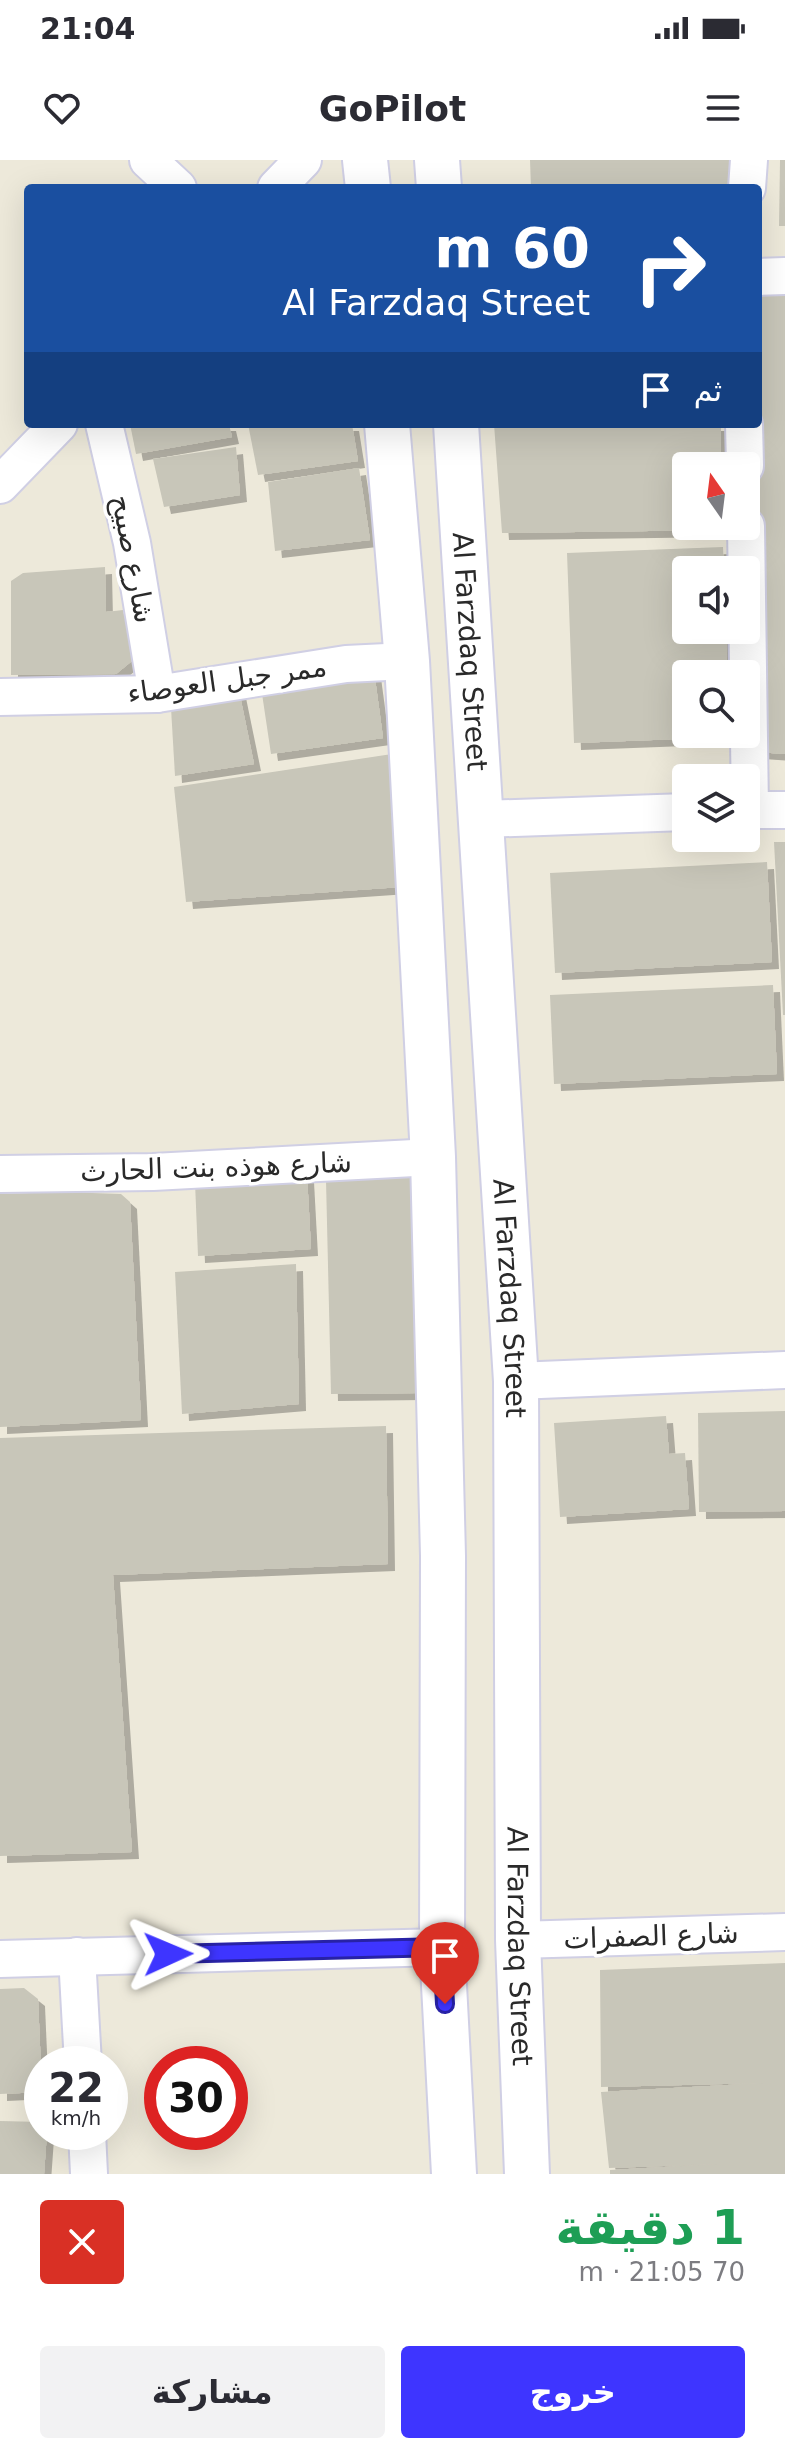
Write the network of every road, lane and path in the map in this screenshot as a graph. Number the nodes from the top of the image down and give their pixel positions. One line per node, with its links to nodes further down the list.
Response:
1 (148, 160): 6 (street)
2 (303, 160): 7 (street)
3 (365, 160): 8 (street)
4 (437, 160): 9 (street)
5 (749, 160): 10 (street)
6 (174, 184)
7 (280, 184)
8 (368, 184)
9 (439, 184)
10 (747, 184)
11 (785, 276): 12 (street)
12 (762, 277)
13 (55, 428): 19 (street)
14 (105, 428): 22 (street, شارع صبيح)
15 (387, 428): 21 (street)
16 (456, 428): 26 (street, Al Farzdaq Street)
17 (744, 428): 18 (street)
18 (745, 452)
19 (0, 485)
20 (747, 540): 24 (street)
21 (407, 661): 22 (street, ممر جبل العوصاء); 27 (street)
22 (157, 694): 23 (street, ممر جبل العوصاء)
23 (0, 697)
24 (758, 764)
25 (672, 812): 26 (street)
26 (483, 819): 30 (street, Al Farzdaq Street)
27 (433, 1157): 28 (street, شارع هوذه بنت الحارث); 33 (street)
28 (0, 1174)
29 (785, 1370): 30 (street)
30 (516, 1381): 32 (street, Al Farzdaq Street)
31 (785, 1932): 32 (street, شارع الصفرات)
32 (518, 1940): 40 (street, Al Farzdaq Street)
33 (442, 1947): 34 (street); 39 (street)
34 (77, 1956): 35 (street); 36 (street)
35 (0, 1959)
36 (82, 2046)
37 (88, 2150): 38 (street)
38 (89, 2174)
39 (454, 2174)
40 (527, 2174)

